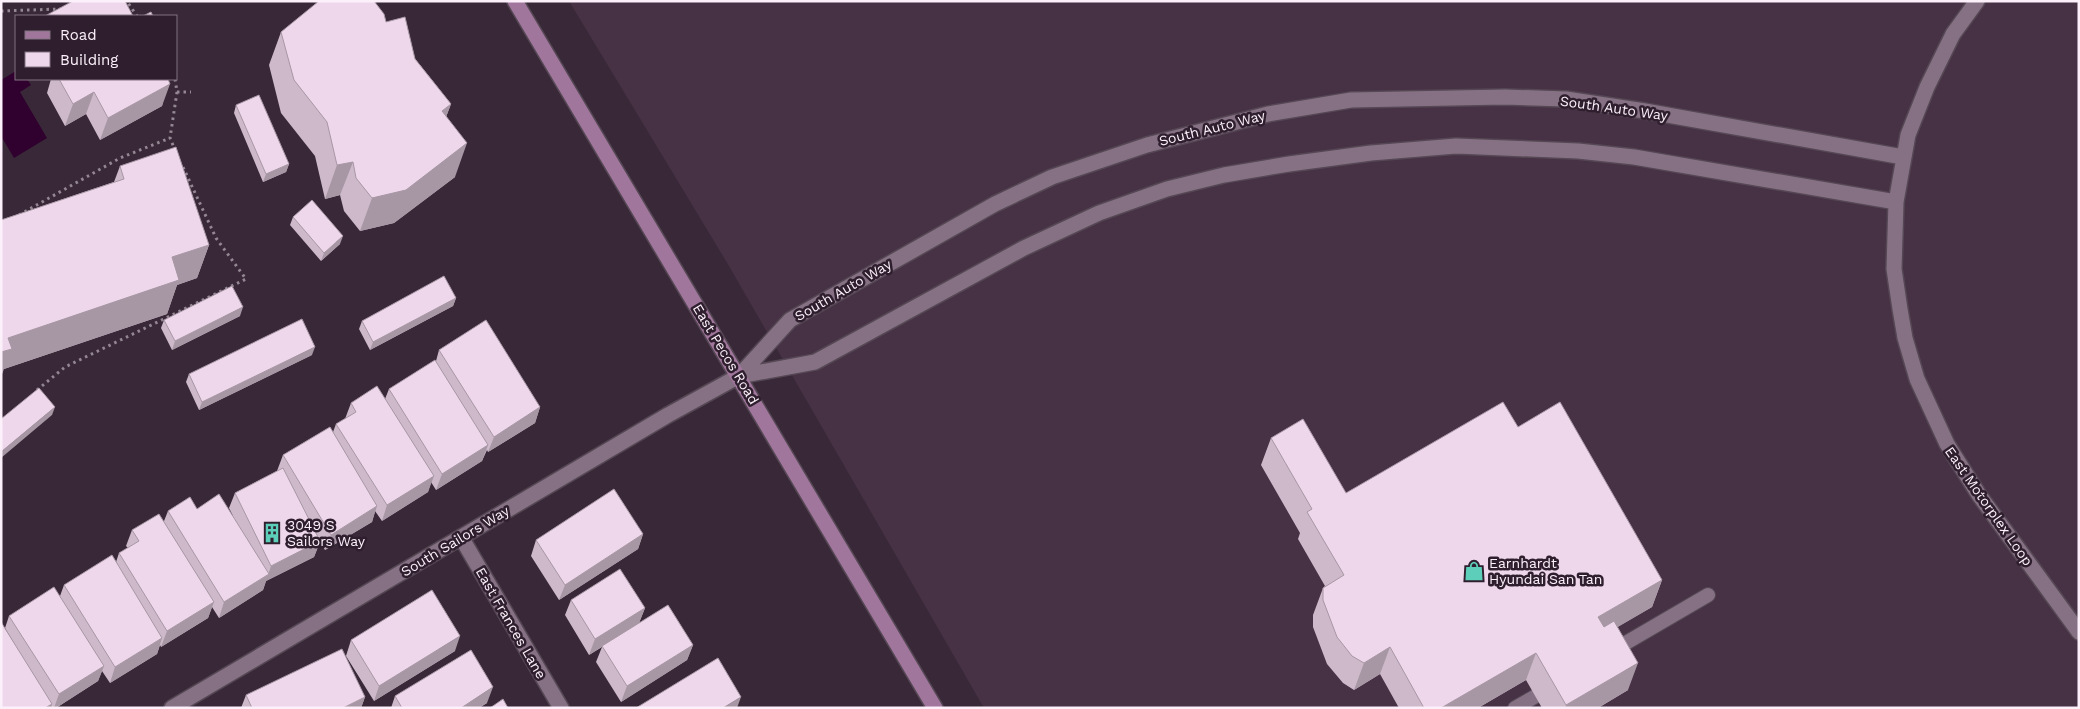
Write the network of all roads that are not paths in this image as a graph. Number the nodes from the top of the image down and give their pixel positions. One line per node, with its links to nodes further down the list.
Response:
1 (515, 1): 5 (main road, East Pecos Road)
2 (1977, 1): 3 (street, East Motorplex Loop)
3 (1903, 157): 4 (street, East Motorplex Loop); 5 (street, South Auto Way)
4 (1896, 202): 5 (street); 8 (street, East Motorplex Loop)
5 (740, 376): 6 (street, South Sailors Way); 14 (main road, East Pecos Road)
6 (461, 537): 11 (street, South Sailors Way); 13 (street, East Frances Lane)
7 (1708, 595): 9 (lane)
8 (2079, 632)
9 (1608, 654)
10 (1536, 696): 15 (lane)
11 (188, 704): 12 (street, South Sailors Way)
12 (172, 708)
13 (561, 708)
14 (935, 708)
15 (1515, 708)

